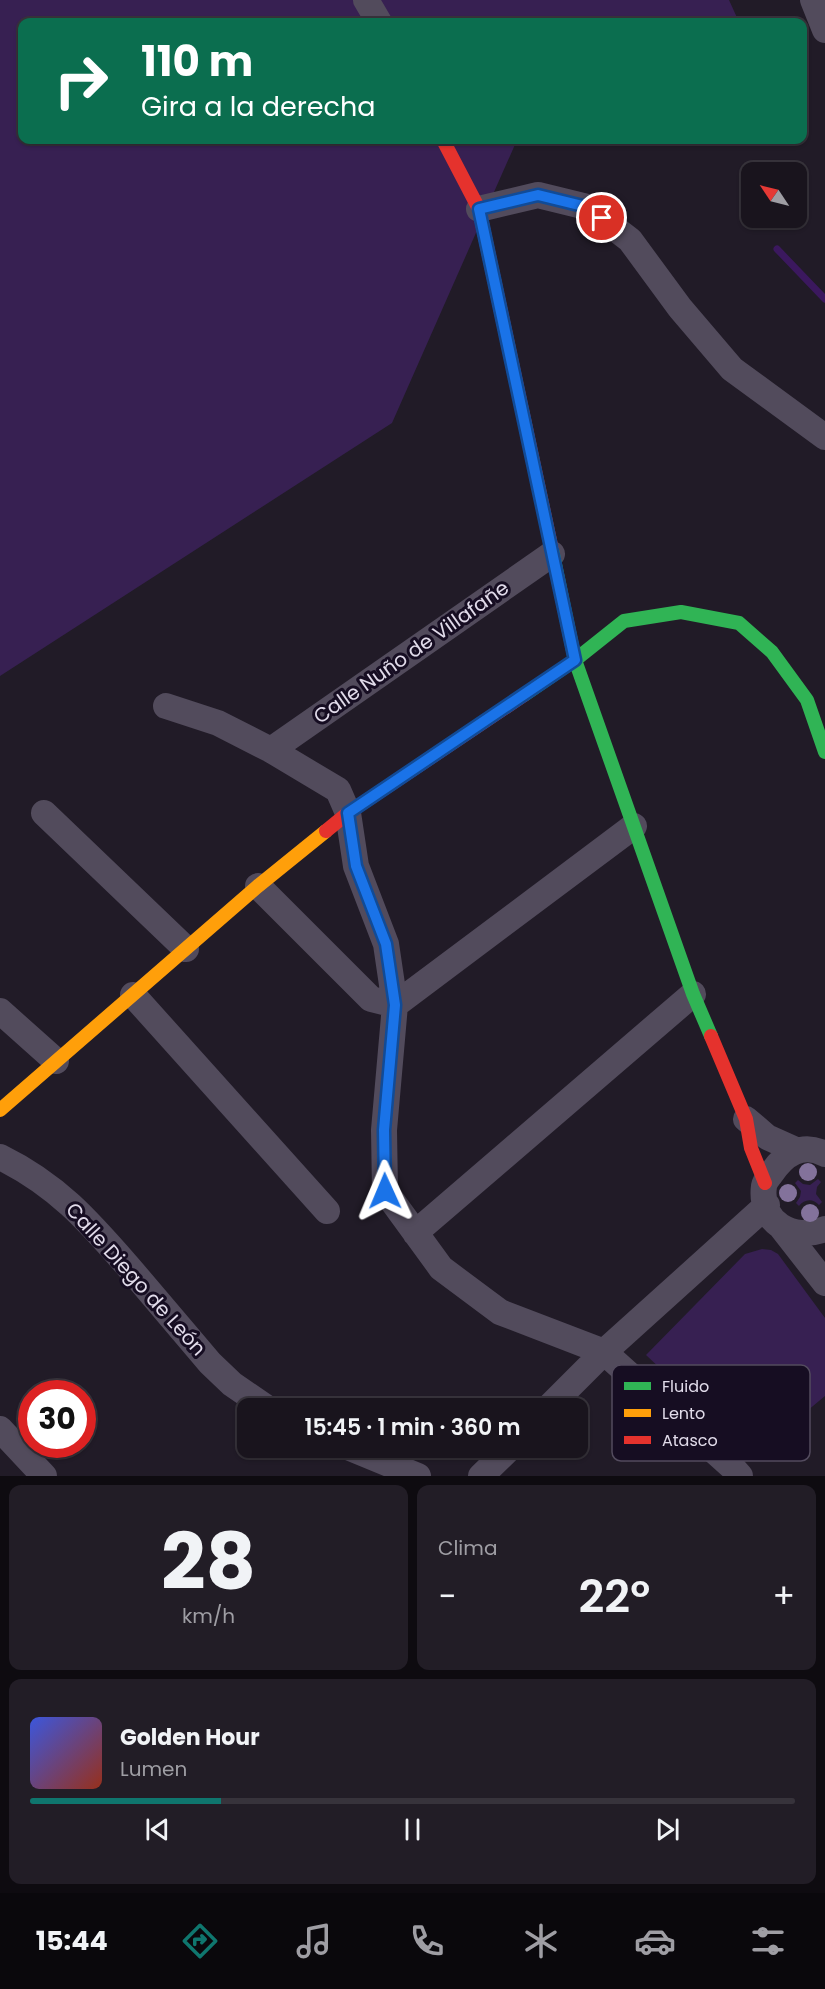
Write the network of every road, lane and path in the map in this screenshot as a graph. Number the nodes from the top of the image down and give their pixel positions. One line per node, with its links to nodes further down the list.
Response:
1 (366, 0): 3 (street)
2 (813, 0): 4 (street)
3 (377, 18)
4 (825, 30)
5 (445, 144): 6 (street)
6 (479, 209): 7 (street); 8 (street)
7 (825, 437)
8 (552, 554): 9 (street); 11 (street, Calle Nuño de Villafañe)
9 (575, 660): 12 (street); 14 (street); 15 (street)
10 (166, 706): 11 (street)
11 (271, 750): 14 (street)
12 (825, 752)
13 (44, 813): 17 (street)
14 (348, 813): 16 (street); 20 (street)
15 (634, 825): 18 (street); 20 (street)
16 (258, 886): 17 (street); 20 (street)
17 (186, 949): 19 (street)
18 (693, 994): 24 (street); 32 (street)
19 (133, 995): 22 (street); 29 (street)
20 (395, 1005): 32 (street)
21 (0, 1011): 22 (street)
22 (56, 1061): 23 (street)
23 (0, 1110)
24 (746, 1119): 26 (street); 28 (street)
25 (825, 1129): 26 (street)
26 (810, 1151): 28 (street)
27 (0, 1157): 36 (street, Calle Diego de León)
28 (766, 1194): 30 (street); 34 (street)
29 (327, 1211)
30 (782, 1228): 31 (street); 33 (street)
31 (825, 1228)
32 (415, 1233): 34 (street)
33 (825, 1283)
34 (604, 1352): 35 (street); 37 (street)
35 (618, 1365)
36 (252, 1398)
37 (558, 1398)
38 (0, 1429): 42 (street)
39 (374, 1458): 43 (street)
40 (500, 1458): 44 (street)
41 (725, 1461): 45 (street)
42 (44, 1476)
43 (418, 1476)
44 (482, 1476)
45 (740, 1476)

